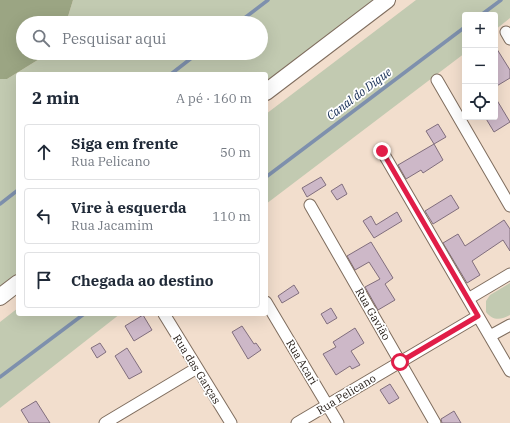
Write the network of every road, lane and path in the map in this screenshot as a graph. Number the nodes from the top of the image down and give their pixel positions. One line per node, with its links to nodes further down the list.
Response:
1 (387, 0): 3 (main road)
2 (437, 80): 6 (street)
3 (268, 90)
4 (382, 151): 10 (street)
5 (310, 205): 16 (street, Rua Gavião)
6 (510, 206)
7 (510, 274): 10 (street)
8 (16, 285): 9 (main road)
9 (0, 297)
10 (468, 299): 13 (street)
11 (268, 305): 19 (street, Rua Acari)
12 (165, 316): 17 (street, Rua das Garças)
13 (478, 316): 15 (street); 16 (street, Rua Pelicano)
14 (510, 325): 15 (street)
15 (490, 336): 18 (street)
16 (400, 362): 19 (street, Rua Pelicano); 24 (street, Rua Gavião)
17 (197, 368): 20 (street); 21 (street, Rua das Garças)
18 (510, 371)
19 (328, 404): 22 (street, Rua Pelicano); 23 (street, Rua Acari)
20 (105, 423)
21 (231, 423)
22 (297, 423)
23 (338, 423)
24 (435, 423)

